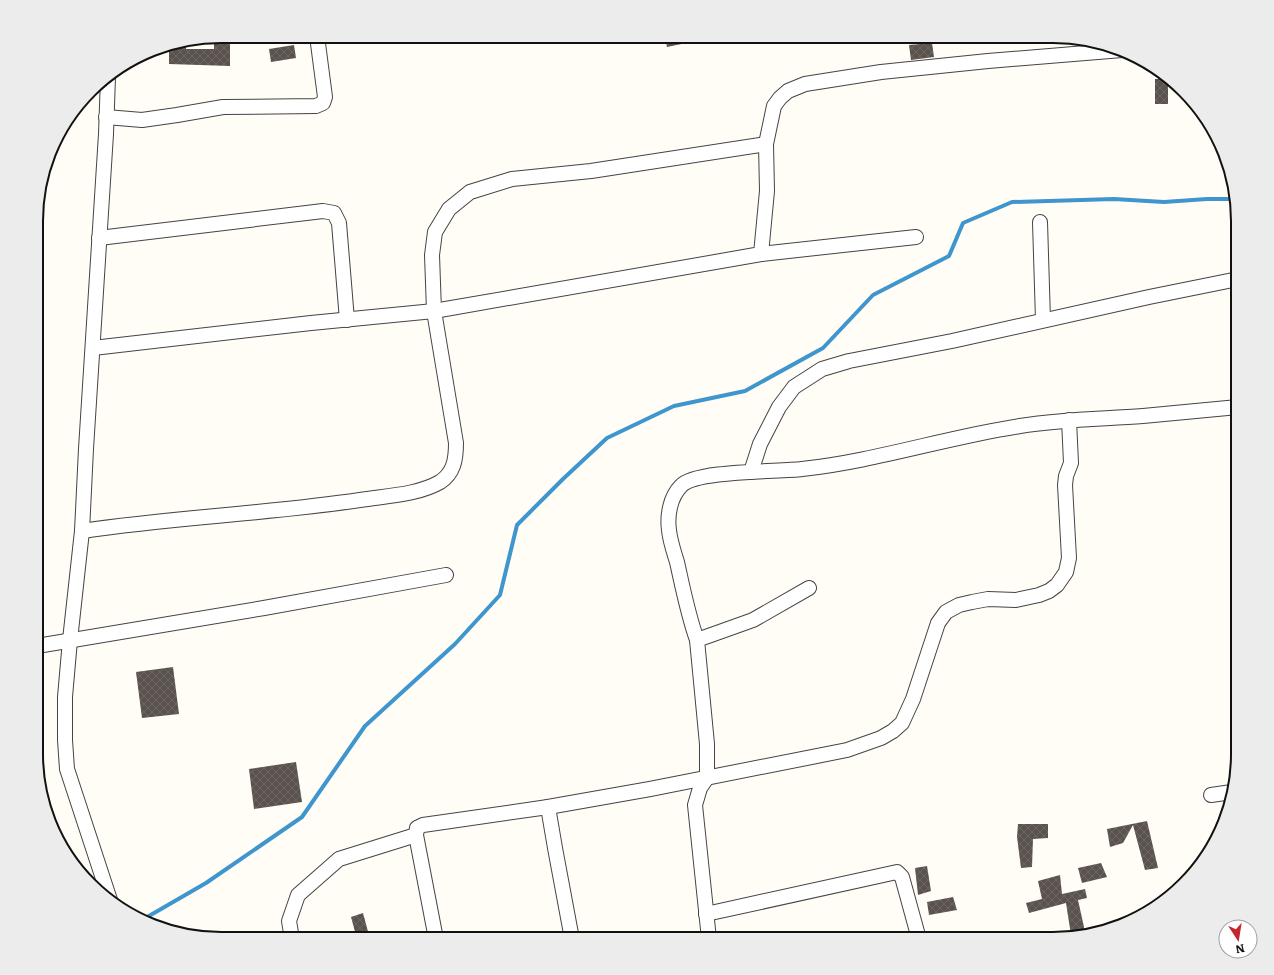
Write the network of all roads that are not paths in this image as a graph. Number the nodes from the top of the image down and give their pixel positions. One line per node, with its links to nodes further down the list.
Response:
1 (318, 43): 4 (street)
2 (1107, 51): 5 (street)
3 (108, 84): 4 (street)
4 (106, 117): 8 (street)
5 (766, 144): 9 (street); 11 (street)
6 (1040, 222): 13 (street)
7 (916, 237): 9 (street)
8 (99, 238): 12 (street); 14 (street)
9 (761, 254): 11 (street)
10 (1231, 280): 13 (street)
11 (434, 311): 12 (street); 18 (street)
12 (347, 320): 14 (street)
13 (1043, 320): 17 (street)
14 (93, 348): 18 (street)
15 (1231, 408): 16 (street)
16 (1068, 420): 17 (street); 24 (street)
17 (751, 472): 22 (street)
18 (82, 531): 21 (street)
19 (446, 575): 21 (street)
20 (809, 588): 22 (street)
21 (70, 640): 23 (street); 29 (street)
22 (697, 640): 24 (street)
23 (43, 645)
24 (707, 778): 27 (street); 30 (street)
25 (1227, 793): 26 (street)
26 (1211, 795)
27 (548, 807): 28 (street); 33 (street)
28 (416, 835): 31 (street); 32 (street)
29 (107, 890)
30 (706, 914): 34 (street); 35 (street)
31 (291, 932)
32 (435, 932)
33 (571, 932)
34 (708, 932)
35 (917, 932)

